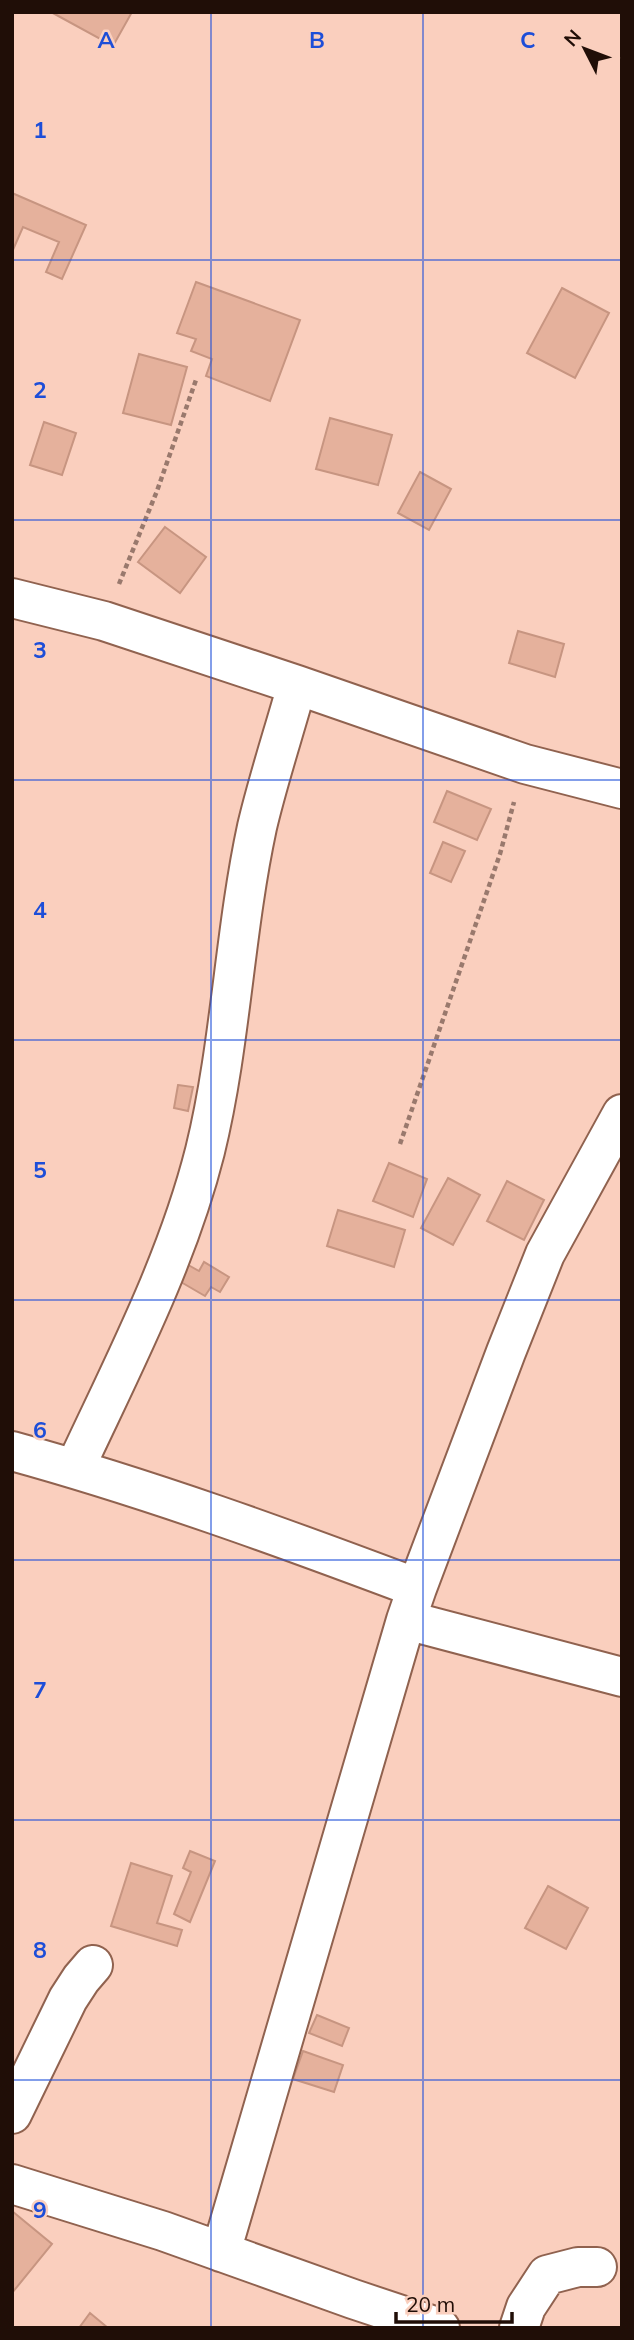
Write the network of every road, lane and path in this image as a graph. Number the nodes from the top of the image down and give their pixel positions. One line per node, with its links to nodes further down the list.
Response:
1 (196, 380): 3 (path)
2 (12, 598): 3 (street)
3 (104, 621): 4 (street)
4 (297, 685): 5 (street); 10 (street)
5 (525, 764): 6 (street); 8 (path)
6 (622, 789)
7 (622, 1114): 11 (street)
8 (400, 1144)
9 (12, 1451): 10 (street)
10 (75, 1468): 11 (street)
11 (412, 1604): 12 (street); 16 (street)
12 (622, 1677)
13 (93, 1965): 14 (street)
14 (12, 2114)
15 (12, 2184): 16 (street)
16 (221, 2252): 18 (street)
17 (597, 2267): 19 (street)
18 (440, 2328)
19 (519, 2328)

